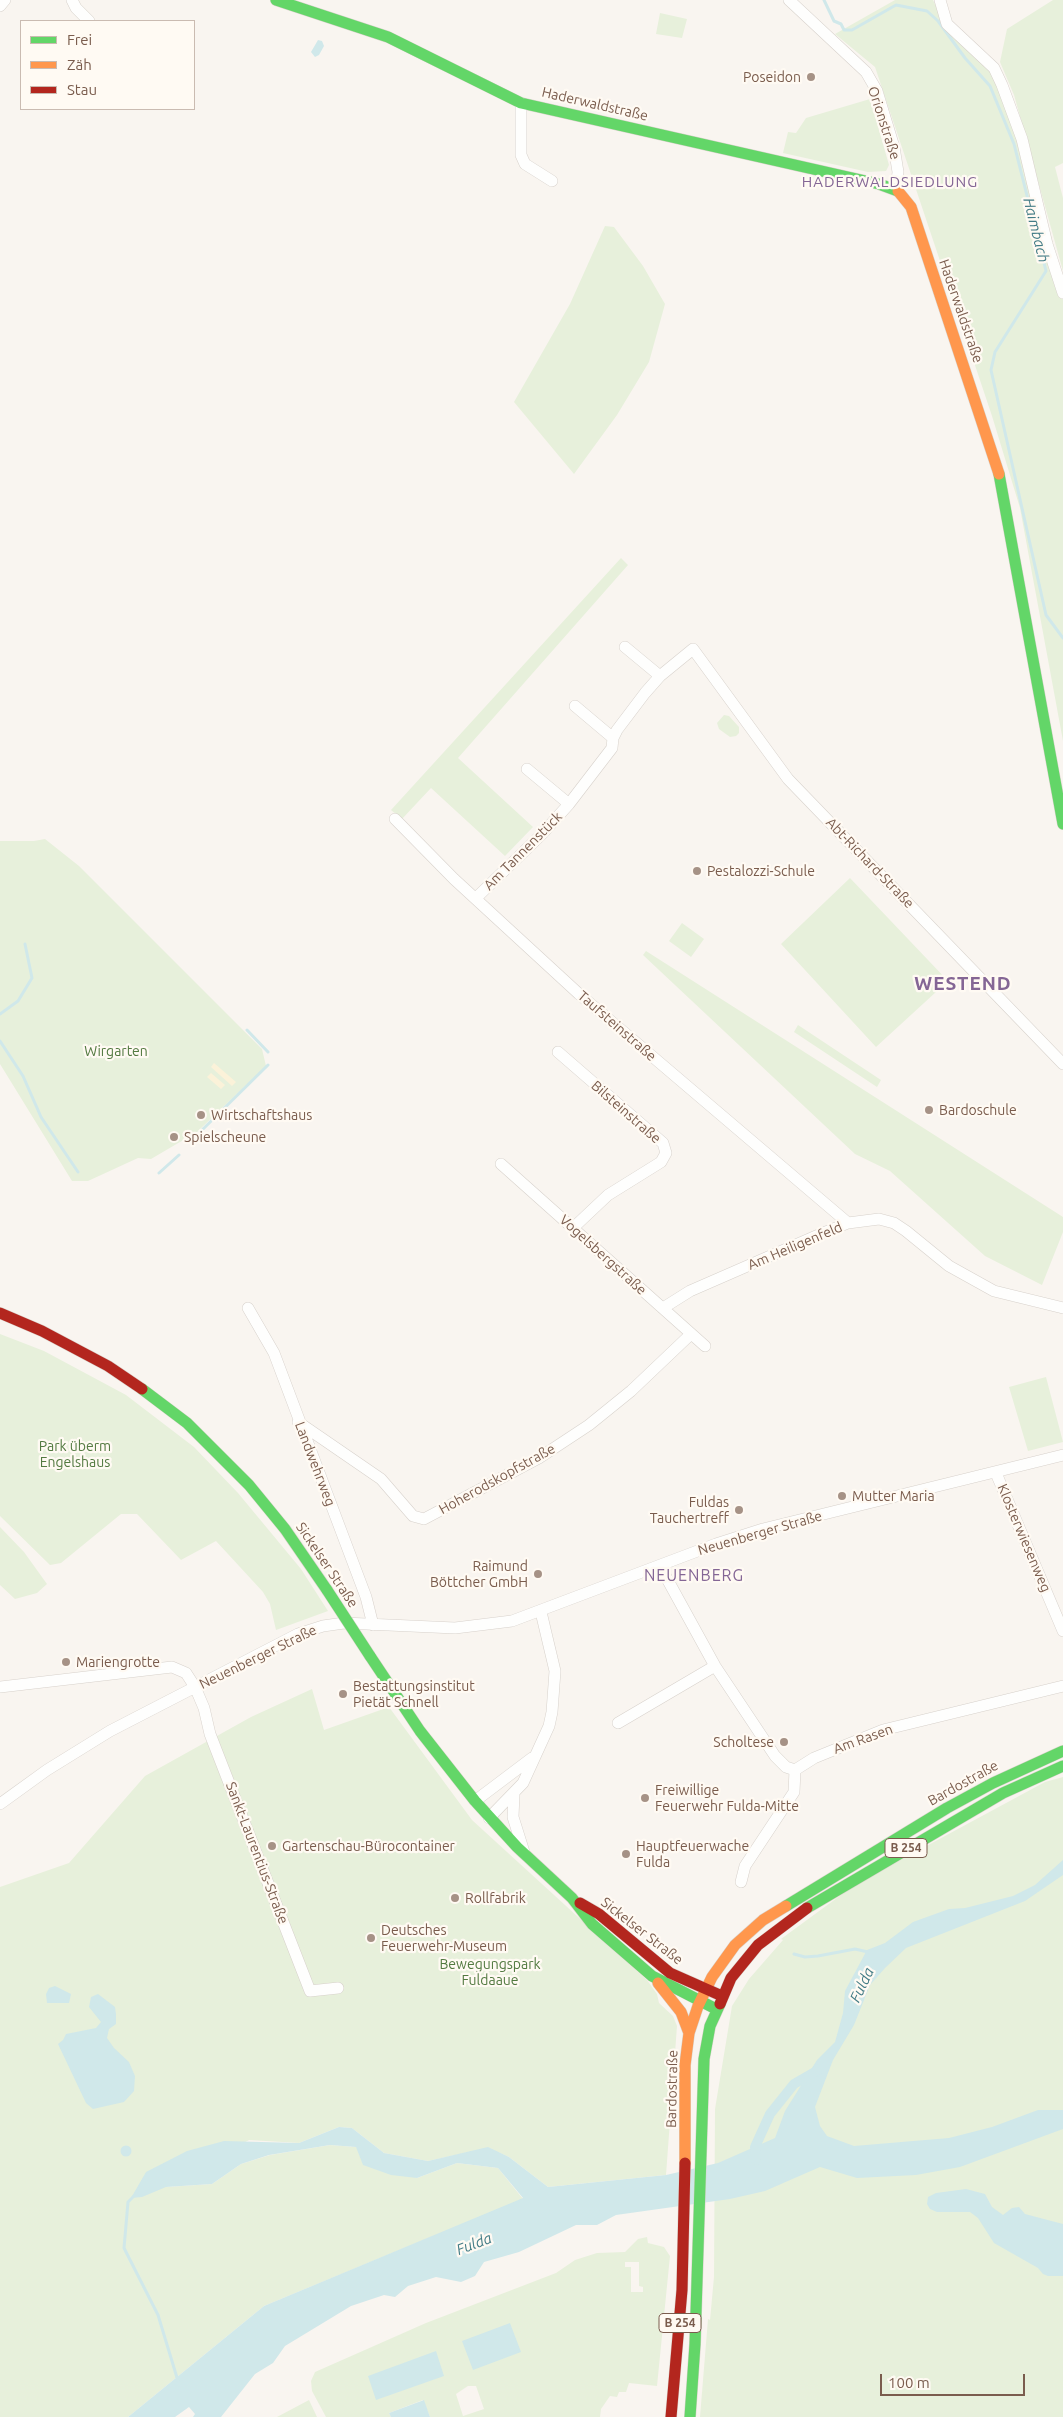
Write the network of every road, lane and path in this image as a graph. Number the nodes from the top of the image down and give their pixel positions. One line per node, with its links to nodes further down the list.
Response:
1 (5, 0): 6 (street)
2 (72, 0): 7 (street)
3 (276, 0): 8 (main road, Haderwaldstraße)
4 (789, 0): 10 (street, Orionstraße)
5 (940, 0): 11 (street)
6 (0, 6)
7 (88, 20)
8 (520, 103): 9 (street, Haderwaldstraße); 10 (main road, Haderwaldstraße)
9 (552, 181)
10 (896, 190): 20 (main road, Haderwaldstraße)
11 (1063, 293)
12 (625, 647): 14 (street)
13 (693, 649): 14 (street, Am Tannenstück); 23 (street, Abt-Richard-Straße)
14 (660, 676): 16 (street, Am Tannenstück)
15 (575, 706): 16 (street)
16 (613, 738): 18 (street, Am Tannenstück)
17 (527, 769): 18 (street, Am Tannenstück)
18 (569, 804): 21 (street, Am Tannenstück)
19 (395, 819): 21 (street, Taufsteinstraße)
20 (1063, 824)
21 (476, 898): 25 (street, Taufsteinstraße)
22 (558, 1052): 26 (street, Bilsteinstraße)
23 (1063, 1064)
24 (501, 1164): 26 (street, Vogelsbergstraße)
25 (848, 1223): 28 (street, Am Heiligenfeld); 29 (street, Am Heiligenfeld)
26 (573, 1228): 28 (street, Vogelsbergstraße)
27 (248, 1308): 33 (street, Landwehrweg)
28 (663, 1308): 31 (street, Vogelsbergstraße)
29 (1063, 1308)
30 (0, 1314): 50 (main road, Sickelser Straße, bridge)
31 (691, 1334): 32 (street, Vogelsbergstraße); 33 (street, Hoherodskopfstraße)
32 (705, 1346)
33 (298, 1422): 38 (street, Landwehrweg)
34 (1063, 1455): 35 (street, Neuenberger Straße)
35 (996, 1473): 36 (street, Neuenberger Straße); 39 (street, Klosterwiesenweg)
36 (660, 1566): 37 (street, Neuenberger Straße); 40 (street)
37 (541, 1612): 38 (street, Neuenberger Straße); 46 (street)
38 (373, 1624): 43 (street, Neuenberger Straße)
39 (1063, 1632)
40 (715, 1666): 44 (street); 48 (street)
41 (1063, 1686): 48 (street, Am Rasen)
42 (0, 1687): 43 (street)
43 (195, 1687): 51 (street, Neuenberger Straße); 57 (street, Sankt-Laurentius-Straße)
44 (618, 1723)
45 (1063, 1751): 58 (main road, Bardostraße / B 254)
46 (532, 1758): 49 (street); 50 (street)
47 (1063, 1766): 59 (main road, Bardostraße / B 254)
48 (796, 1770): 54 (street)
49 (514, 1794): 52 (street); 53 (street)
50 (475, 1802): 52 (main road, Sickelser Straße)
51 (0, 1804)
52 (489, 1818): 53 (main road, Sickelser Straße)
53 (525, 1854): 55 (main road, Sickelser Straße)
54 (741, 1882)
55 (572, 1898): 56 (main road, Sickelser Straße); 58 (main road, Sickelser Straße)
56 (652, 1976): 60 (main road, Sickelser Straße); 62 (main road)
57 (338, 1988)
58 (706, 1990): 59 (main road, Sickelser Straße); 60 (main road, Bardostraße / B 254)
59 (722, 1996): 61 (main road, Bardostraße / B 254)
60 (700, 2002): 61 (main road, Sickelser Straße); 62 (main road, Bardostraße / B 254)
61 (716, 2009): 64 (main road, Bardostraße / B 254)
62 (689, 2035): 63 (main road, Bardostraße / B 254)
63 (671, 2417)
64 (690, 2417)

